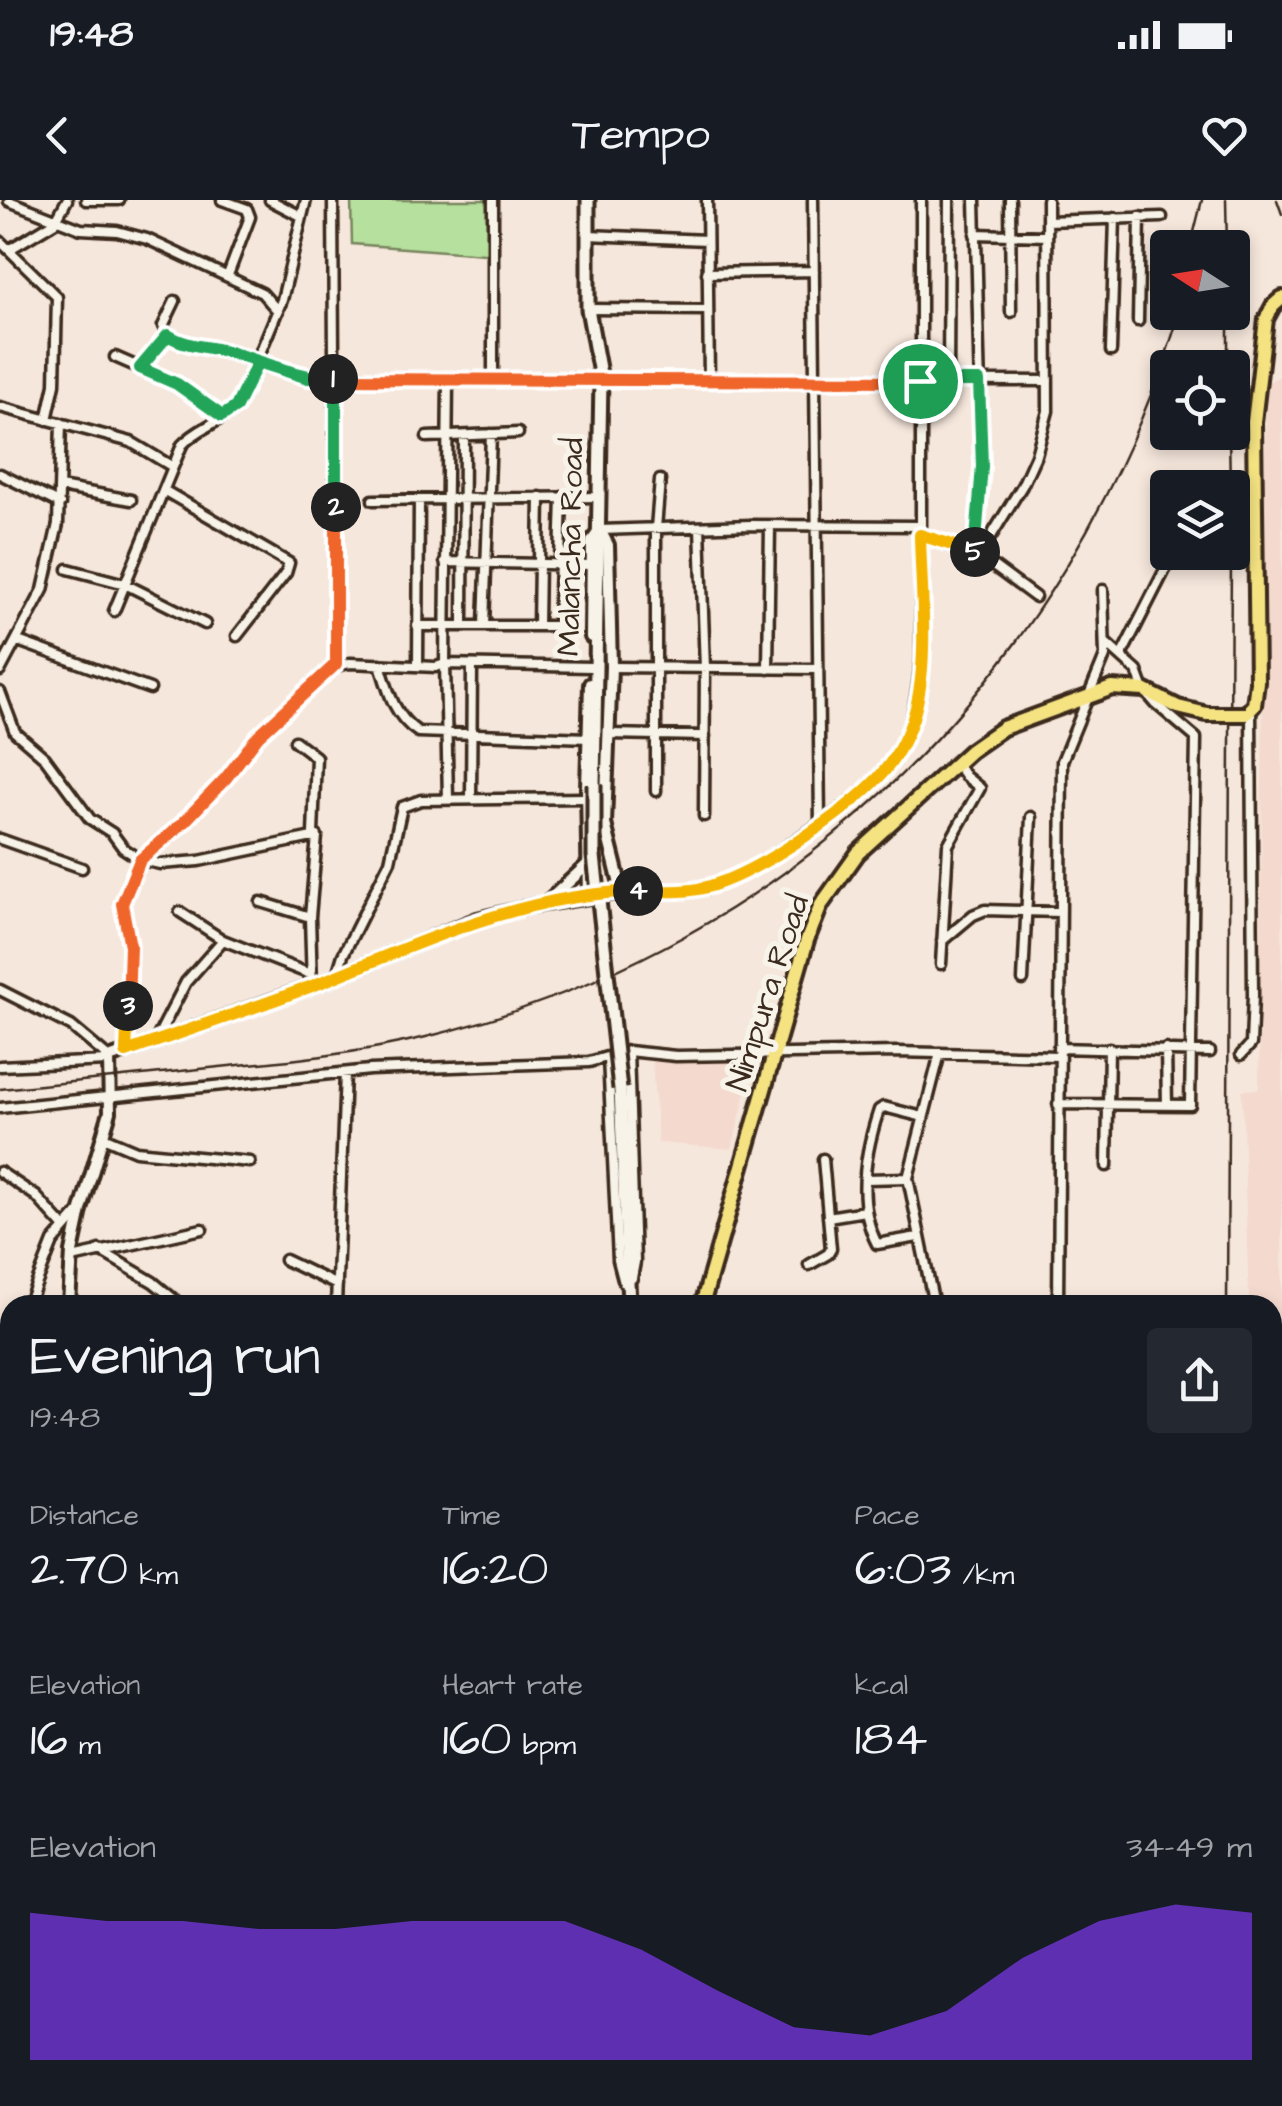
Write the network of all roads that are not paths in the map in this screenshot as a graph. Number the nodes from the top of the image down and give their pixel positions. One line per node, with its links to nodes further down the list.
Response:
1 (67, 200): 22 (street)
2 (86, 200): 3 (street)
3 (116, 200)
4 (222, 200): 33 (street)
5 (270, 200): 18 (street)
6 (306, 200): 18 (street)
7 (332, 200): 47 (street)
8 (493, 200): 49 (street)
9 (588, 200): 26 (main road, Malancha Road)
10 (707, 200): 29 (street)
11 (813, 200): 31 (street)
12 (921, 200): 52 (street)
13 (949, 200): 53 (street)
14 (975, 200): 24 (street)
15 (1010, 200): 25 (street)
16 (1047, 200): 23 (street)
17 (10, 201): 22 (street)
18 (301, 216): 38 (street)
19 (1162, 217): 21 (street)
20 (1115, 218): 21 (street); 23 (street); 42 (street)
21 (1140, 218): 40 (street)
22 (56, 220): 30 (street); 33 (street)
23 (1047, 221): 27 (street)
24 (975, 234): 25 (street); 54 (street)
25 (1010, 234): 27 (street); 39 (street)
26 (588, 235): 29 (street); 36 (main road, Malancha Road)
27 (1047, 236): 55 (street)
28 (0, 240): 30 (street)
29 (707, 240): 32 (street)
30 (10, 248): 58 (street)
31 (814, 272): 32 (street); 51 (street)
32 (708, 273): 37 (street)
33 (228, 275): 38 (street)
34 (1282, 298): 125 (main road)
35 (175, 301): 41 (street)
36 (588, 309): 37 (street); 46 (main road, Malancha Road)
37 (708, 310): 50 (street)
38 (278, 312): 44 (street)
39 (1010, 312)
40 (1138, 321)
41 (168, 335): 44 (street); 45 (street)
42 (1112, 351)
43 (115, 357): 45 (street)
44 (258, 362): 47 (street); 57 (street)
45 (140, 368): 57 (street)
46 (601, 379): 49 (street); 50 (street); 72 (main road, Malancha Road)
47 (336, 380): 48 (street); 109 (street)
48 (448, 380): 49 (street); 64 (street)
49 (492, 380)
50 (708, 380): 51 (street)
51 (815, 380): 52 (street); 82 (street)
52 (920, 381): 53 (street); 85 (street)
53 (948, 381): 54 (street)
54 (979, 381): 55 (street); 86 (street)
55 (1048, 381): 86 (street)
56 (0, 408): 58 (street)
57 (222, 416): 65 (street)
58 (47, 420): 59 (street)
59 (60, 424): 65 (street); 68 (street)
60 (518, 433): 61 (street)
61 (490, 434): 62 (street); 74 (street)
62 (464, 436): 64 (street); 73 (street)
63 (427, 437): 64 (street)
64 (446, 437): 75 (street)
65 (173, 467): 69 (street)
66 (0, 474): 79 (street)
67 (660, 480): 83 (street)
68 (60, 487): 76 (street); 79 (street)
69 (165, 491): 95 (street); 105 (street)
70 (540, 497): 71 (street); 74 (street); 90 (street)
71 (562, 497): 72 (street); 91 (street)
72 (600, 497): 84 (main road, Malancha Road)
73 (465, 498): 74 (street); 75 (street); 88 (street)
74 (489, 498): 89 (street)
75 (445, 499): 78 (street); 87 (street)
76 (131, 500)
77 (372, 500): 78 (street)
78 (420, 500): 101 (street)
79 (60, 504): 106 (street)
80 (770, 526): 81 (street); 82 (street); 118 (street)
81 (700, 527): 83 (street); 117 (street)
82 (817, 527): 85 (street); 119 (street)
83 (656, 528): 84 (street); 116 (street)
84 (600, 530): 92 (street); 115 (street); 205 (main road, Malancha Road, bridge)
85 (920, 531): 86 (street); 140 (street)
86 (977, 555): 97 (street)
87 (445, 562): 88 (street); 100 (street)
88 (464, 562): 89 (street); 102 (street)
89 (485, 563): 90 (street); 103 (street)
90 (540, 564): 91 (street); 104 (street)
91 (560, 564): 92 (street); 104 (street)
92 (592, 565): 114 (street)
93 (68, 570): 95 (street)
94 (1165, 570): 108 (street)
95 (125, 584): 98 (street); 99 (street)
96 (1103, 590): 107 (street)
97 (1035, 597)
98 (114, 611)
99 (205, 624)
100 (447, 625): 101 (street); 102 (street); 111 (street)
101 (416, 626): 113 (street)
102 (463, 626): 103 (street)
103 (484, 626): 104 (street)
104 (538, 626)
105 (237, 636)
106 (18, 641): 120 (street); 121 (street)
107 (1106, 644): 108 (street); 124 (street)
108 (1122, 656): 122 (street)
109 (336, 664): 110 (street); 143 (street)
110 (380, 664): 113 (street); 127 (street)
111 (445, 664): 112 (street); 113 (street); 127 (street)
112 (472, 664): 114 (street); 129 (street)
113 (418, 666)
114 (591, 667): 131 (street)
115 (610, 667): 116 (street); 126 (street)
116 (658, 669): 117 (street); 128 (street)
117 (706, 669): 118 (street); 130 (street)
118 (768, 669): 119 (street)
119 (818, 669): 140 (street)
120 (0, 671)
121 (150, 688)
122 (1144, 690): 124 (main road, Nimpura Road); 125 (main road, Nimpura Road, bridge); 164 (street)
123 (0, 692): 143 (street)
124 (1090, 694): 133 (main road, Nimpura Road); 152 (street)
125 (1248, 712): 170 (street)
126 (609, 734): 128 (street); 146 (street)
127 (448, 735): 129 (street); 136 (street)
128 (658, 735): 130 (street); 134 (street)
129 (471, 736): 131 (street); 137 (street)
130 (705, 736): 138 (street)
131 (588, 738): 135 (street)
132 (295, 742): 141 (street)
133 (956, 763): 155 (street); 171 (main road, Nimpura Road)
134 (656, 791)
135 (587, 798): 137 (street); 144 (street)
136 (448, 799): 137 (street); 157 (street)
137 (471, 799)
138 (704, 816)
139 (1031, 817): 150 (street)
140 (820, 824): 146 (street)
141 (313, 834): 143 (street); 153 (street)
142 (0, 839): 145 (street)
143 (140, 860): 166 (street)
144 (588, 864): 147 (street); 149 (street)
145 (82, 868)
146 (622, 892): 147 (street)
147 (589, 897): 149 (street)
148 (261, 902): 153 (street)
149 (545, 904): 157 (street)
150 (1027, 911): 152 (street); 155 (street); 159 (street)
151 (180, 912): 154 (street)
152 (1059, 912): 167 (street)
153 (310, 917): 158 (street)
154 (224, 940): 158 (street); 161 (street)
155 (942, 941): 156 (street)
156 (941, 964)
157 (337, 975): 158 (street)
158 (311, 980): 161 (street)
159 (1023, 980)
160 (0, 990): 173 (street)
161 (155, 1042): 166 (street)
162 (1109, 1048): 163 (street); 167 (street); 178 (street)
163 (1166, 1049): 164 (street); 179 (street)
164 (1193, 1050): 168 (street); 179 (street)
165 (628, 1051): 171 (street); 172 (street); 206 (street)
166 (126, 1052): 173 (street)
167 (1058, 1052): 169 (street); 177 (street)
168 (1210, 1052)
169 (940, 1053): 171 (street); 181 (street)
170 (1242, 1055)
171 (774, 1056): 207 (main road, Nimpura Road)
172 (608, 1058): 175 (street); 204 (street)
173 (108, 1060): 174 (street); 176 (street)
174 (0, 1066)
175 (345, 1072): 176 (street); 199 (street)
176 (111, 1096): 180 (street); 182 (street)
177 (1058, 1104): 178 (street); 209 (street)
178 (1109, 1104): 179 (street); 185 (street)
179 (1167, 1105)
180 (0, 1108)
181 (923, 1117): 187 (street); 188 (street)
182 (103, 1137): 184 (street); 189 (street)
183 (823, 1159): 191 (street)
184 (250, 1162)
185 (1107, 1166)
186 (0, 1172): 192 (street)
187 (908, 1178): 188 (street); 194 (street)
188 (866, 1179): 190 (street)
189 (82, 1210): 192 (street); 196 (street)
190 (866, 1212): 191 (street); 194 (street)
191 (828, 1217): 198 (street)
192 (64, 1227): 200 (street)
193 (202, 1229): 195 (street)
194 (918, 1237): 208 (street)
195 (100, 1250): 196 (street); 202 (street)
196 (72, 1258): 201 (street)
197 (285, 1260): 199 (street)
198 (808, 1265)
199 (337, 1285): 203 (street)
200 (32, 1295)
201 (69, 1295)
202 (169, 1295)
203 (336, 1295)
204 (627, 1295)
205 (628, 1295)
206 (629, 1295)
207 (705, 1295)
208 (932, 1295)
209 (1058, 1295)

